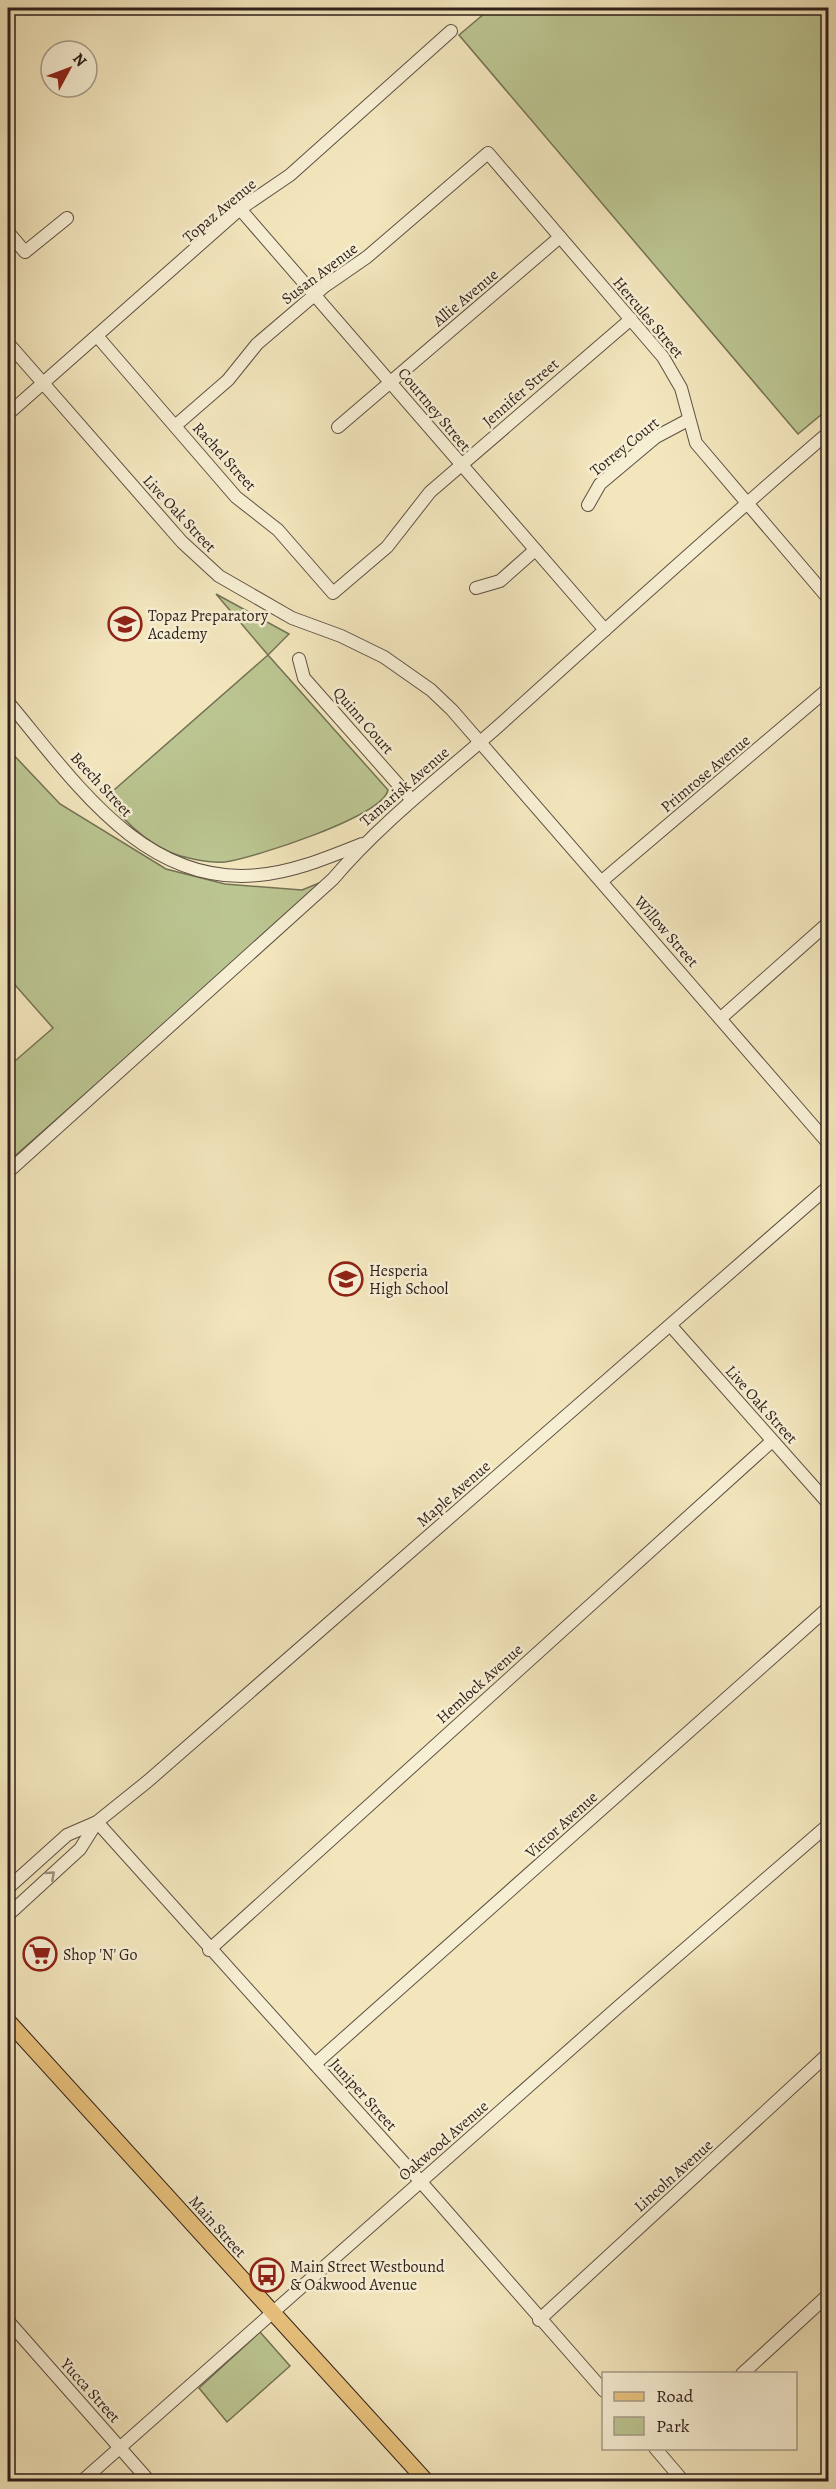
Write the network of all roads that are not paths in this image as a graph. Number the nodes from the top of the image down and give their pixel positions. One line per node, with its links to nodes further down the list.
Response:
1 (451, 31): 3 (street, Topaz Avenue)
2 (488, 153): 6 (street, Hercules Street); 7 (street, Susan Avenue)
3 (240, 209): 7 (street, Courtney Street); 9 (street, Topaz Avenue)
4 (67, 218): 5 (street)
5 (8, 232)
6 (560, 237): 8 (street, Hercules Street); 11 (street, Allie Avenue)
7 (315, 294): 11 (street, Courtney Street); 15 (street, Susan Avenue)
8 (630, 319): 14 (street, Hercules Street); 18 (street, Jennifer Street)
9 (97, 336): 12 (street, Topaz Avenue); 15 (street, Rachel Street)
10 (8, 343): 12 (street, Live Oak Street)
11 (390, 381): 16 (street, Allie Avenue); 18 (street, Courtney Street)
12 (43, 384): 13 (street, Topaz Avenue); 29 (street, Live Oak Street)
13 (8, 414)
14 (688, 420): 19 (street, Hercules Street); 20 (street, Torrey Court)
15 (175, 426): 23 (street, Rachel Street)
16 (338, 427)
17 (828, 433): 19 (street, Tamarisk Avenue)
18 (461, 464): 21 (street, Courtney Street); 23 (street, Jennifer Street)
19 (747, 502): 24 (street, Hercules Street); 25 (street, Tamarisk Avenue)
20 (588, 505)
21 (535, 550): 22 (street); 25 (street, Courtney Street)
22 (476, 588)
23 (333, 593)
24 (828, 598)
25 (605, 630): 29 (street, Tamarisk Avenue)
26 (299, 659): 30 (street, Quinn Court)
27 (828, 689): 32 (street, Primrose Avenue)
28 (8, 702): 31 (street, Beech Street)
29 (482, 741): 30 (street, Tamarisk Avenue); 32 (street, Willow Street)
30 (411, 799): 31 (street, Tamarisk Avenue)
31 (363, 843): 36 (street, Tamarisk Avenue)
32 (602, 881): 34 (street, Willow Street)
33 (828, 923): 34 (street)
34 (721, 1018): 35 (street, Willow Street)
35 (828, 1143)
36 (8, 1172)
37 (828, 1186): 38 (street, Maple Avenue)
38 (670, 1326): 39 (street, Live Oak Street); 42 (street, Maple Avenue)
39 (772, 1440): 40 (street, Live Oak Street); 46 (street, Hemlock Avenue)
40 (828, 1503)
41 (828, 1608): 49 (street, Victor Avenue)
42 (97, 1822): 44 (street, Maple Avenue); 45 (street, Maple Avenue, one-way to 42); 46 (street, Juniper Street)
43 (828, 1825): 50 (street, Oakwood Avenue)
44 (8, 1888)
45 (8, 1914)
46 (209, 1950): 49 (street, Juniper Street)
47 (8, 2020): 52 (main road, Main Street)
48 (828, 2054): 53 (street, Lincoln Avenue)
49 (315, 2064): 50 (street, Juniper Street)
50 (421, 2182): 52 (street, Oakwood Avenue); 53 (street, Juniper Street)
51 (828, 2295): 55 (street)
52 (272, 2312): 57 (street, Oakwood Avenue); 61 (main road, Main Street)
53 (539, 2320): 56 (street, Juniper Street)
54 (8, 2321): 57 (street, Yucca Street)
55 (743, 2372)
56 (602, 2390)
57 (120, 2448): 59 (street, Oakwood Avenue); 60 (street, Yucca Street)
58 (658, 2450): 62 (street)
59 (81, 2481)
60 (150, 2481)
61 (427, 2481)
62 (684, 2481)

